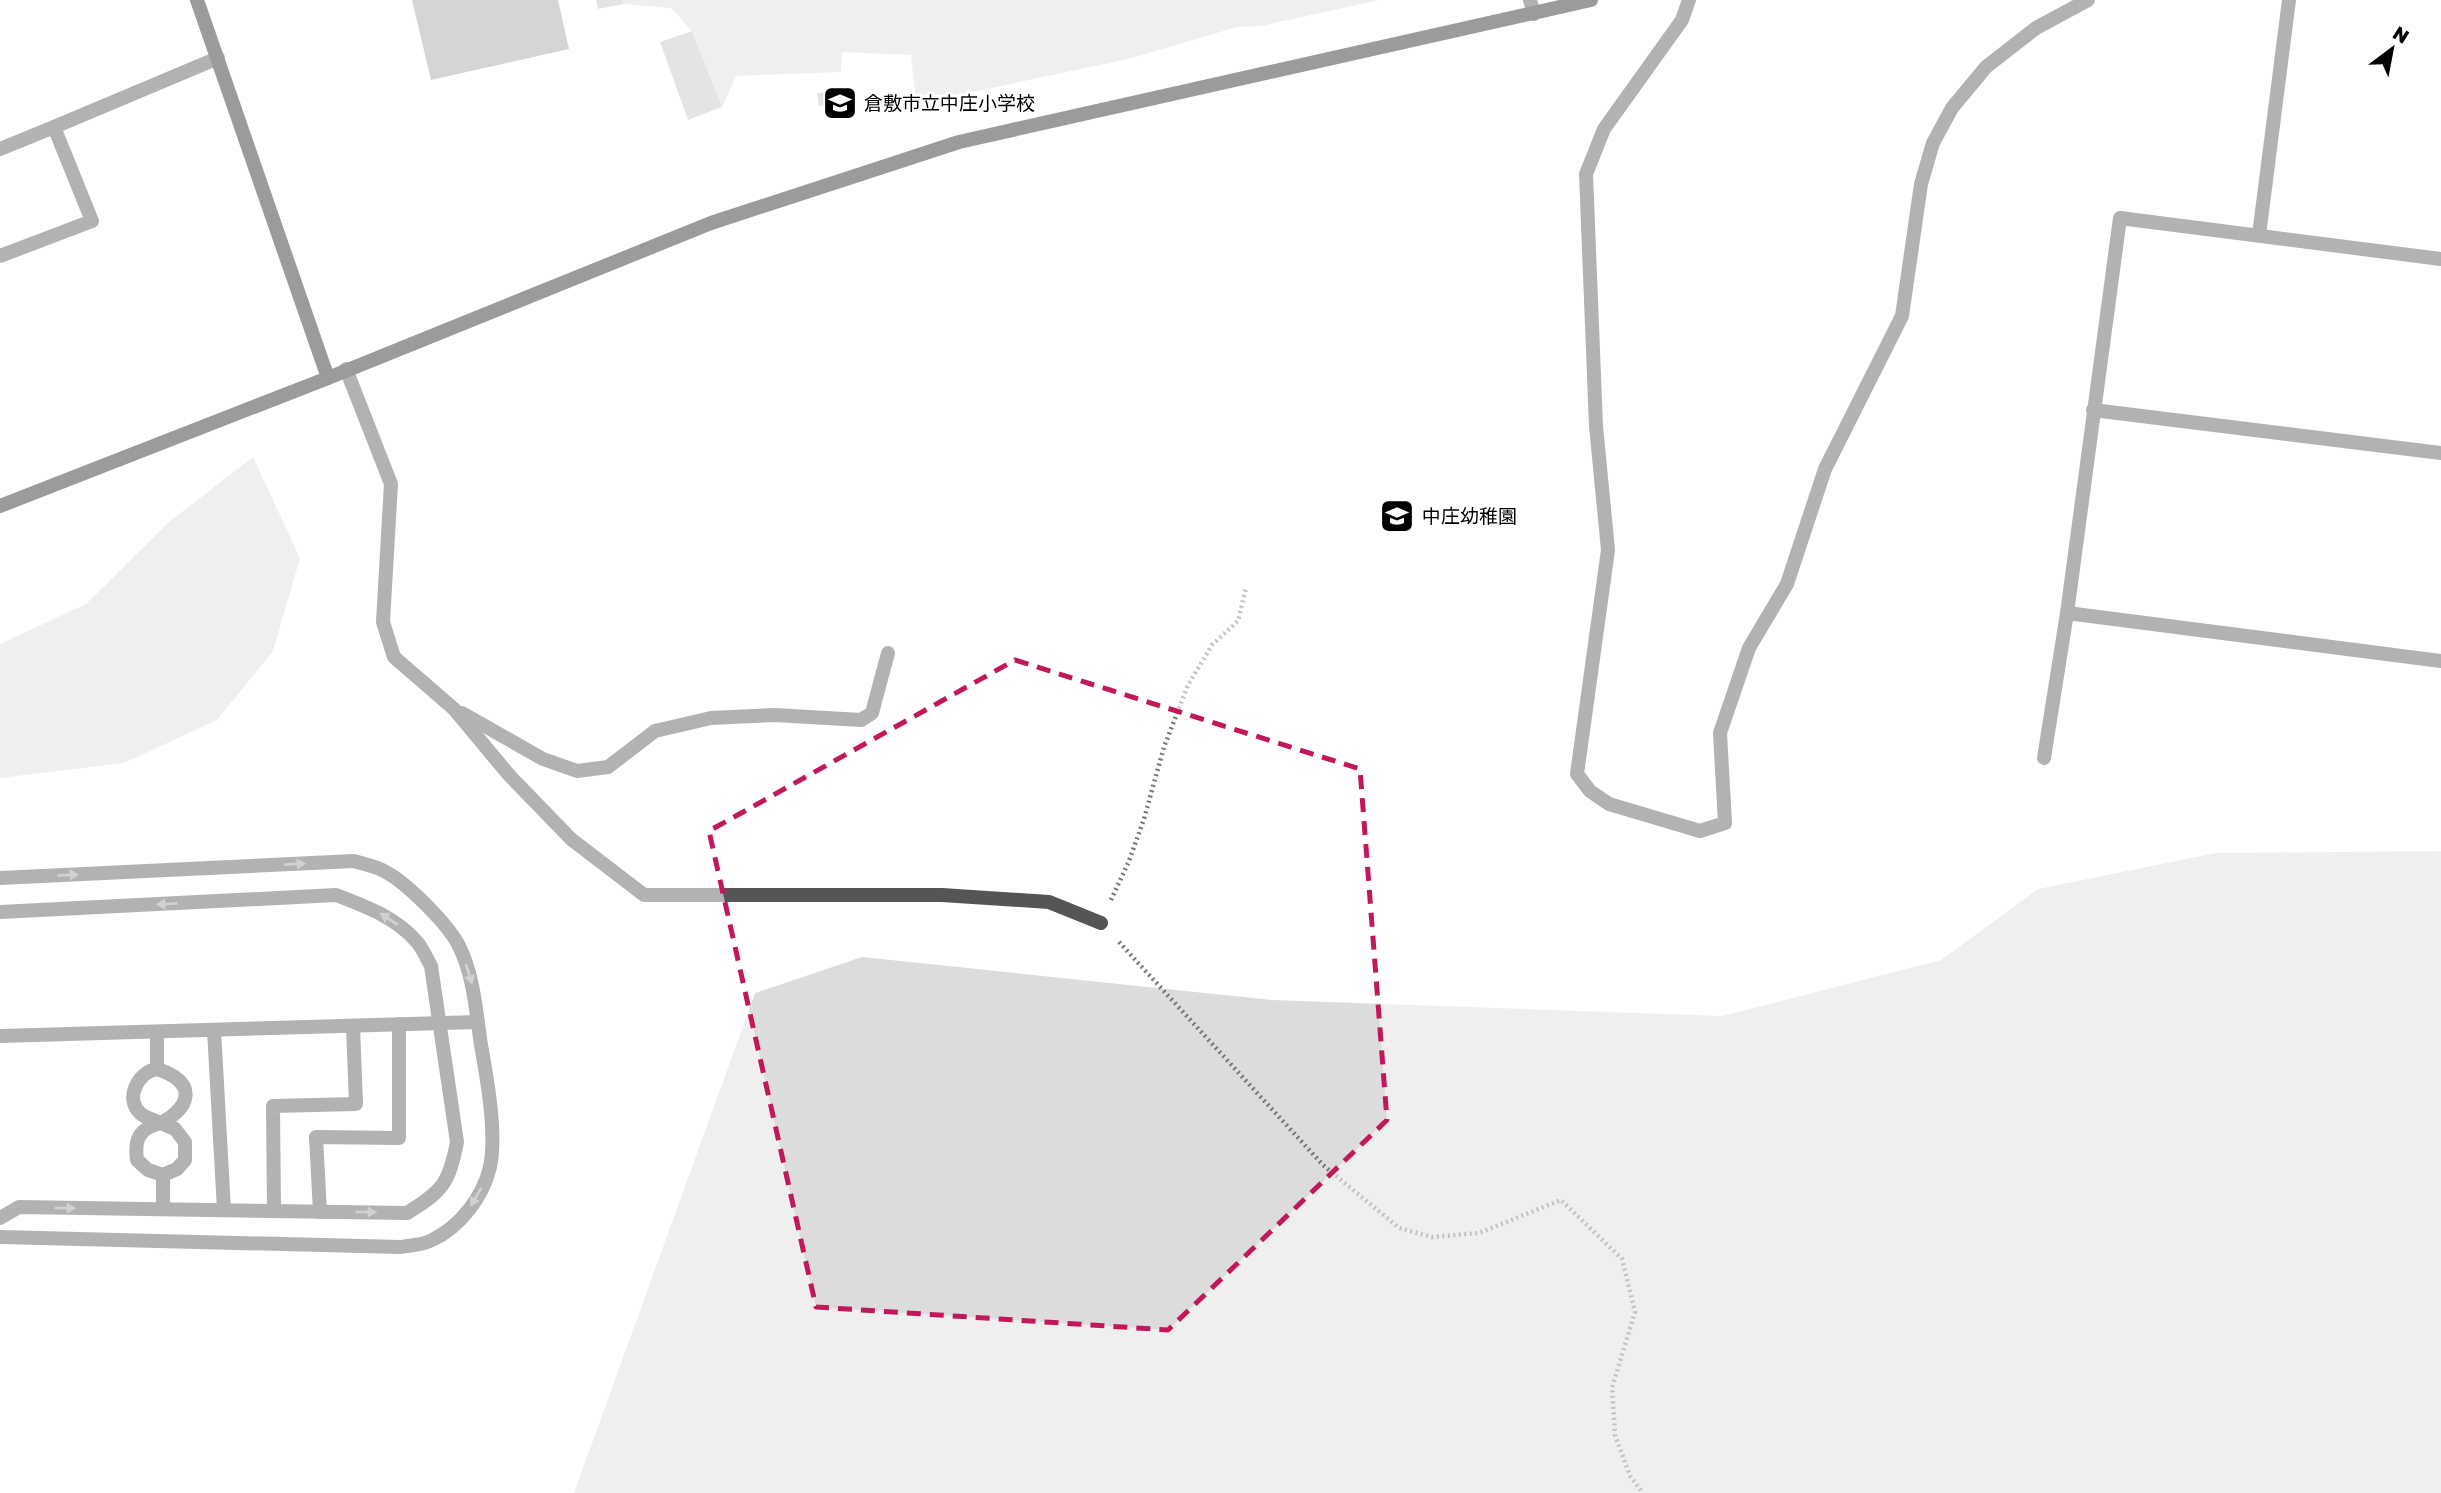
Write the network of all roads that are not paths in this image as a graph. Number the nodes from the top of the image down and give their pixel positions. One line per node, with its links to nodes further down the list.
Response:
1 (198, 0): 7 (street)
2 (1591, 0): 6 (street)
3 (1689, 0): 4 (street)
4 (2088, 0)
5 (2289, 0): 10 (street)
6 (1532, 7): 13 (street)
7 (218, 58): 8 (street); 14 (street)
8 (54, 127): 9 (street); 11 (street)
9 (0, 149)
10 (2259, 234): 12 (street); 15 (street)
11 (0, 256)
12 (2441, 259)
13 (345, 369): 14 (street); 21 (street)
14 (328, 378): 17 (street)
15 (2093, 410): 16 (street); 18 (street)
16 (2441, 453)
17 (0, 506)
18 (2067, 614): 20 (street); 22 (street)
19 (888, 653): 21 (street)
20 (2441, 661)
21 (454, 709): 25 (street)
22 (2044, 758)
23 (0, 878): 26 (street, one-way to 26)
24 (0, 912): 28 (street, one-way to 24)
25 (1101, 923)
26 (478, 1022): 28 (street); 41 (street, one-way to 41)
27 (400, 1024): 28 (street); 29 (street); 39 (street)
28 (440, 1024): 39 (street, one-way to 28)
29 (353, 1026): 30 (street); 38 (street)
30 (214, 1030): 31 (street); 37 (street)
31 (157, 1032): 32 (street); 33 (street)
32 (0, 1036)
33 (157, 1069): 34 (street); 34 (street)
34 (161, 1123): 35 (street); 35 (street)
35 (163, 1175): 36 (street)
36 (163, 1209): 37 (street); 40 (street, one-way to 36)
37 (224, 1210): 38 (street)
38 (274, 1211): 39 (street)
39 (320, 1212)
40 (0, 1218)
41 (0, 1237)

